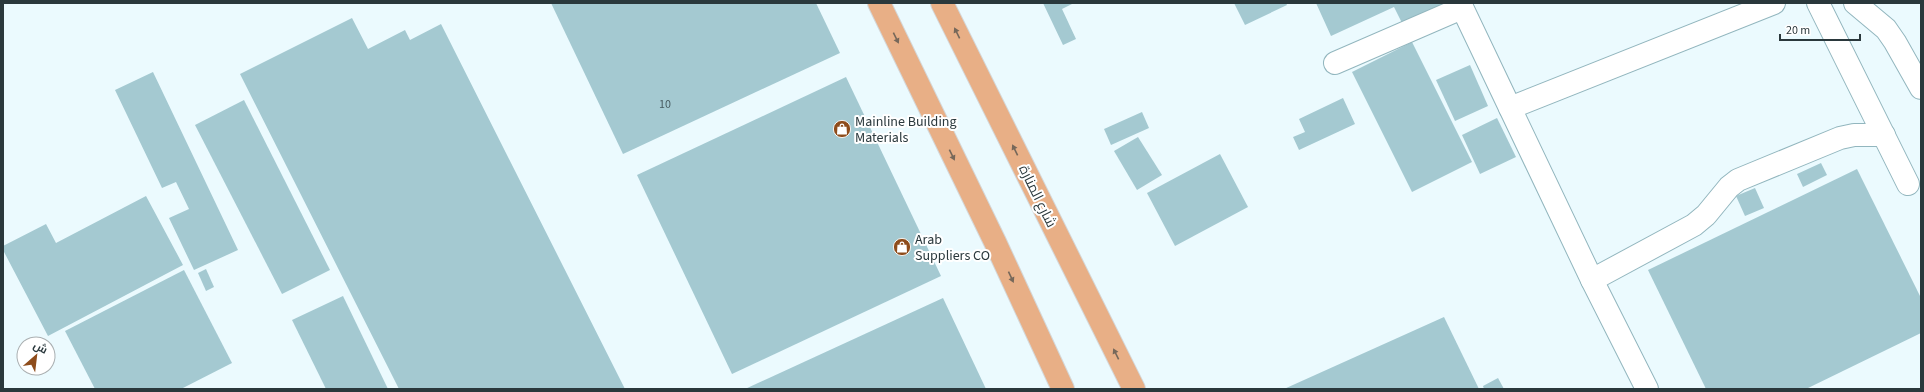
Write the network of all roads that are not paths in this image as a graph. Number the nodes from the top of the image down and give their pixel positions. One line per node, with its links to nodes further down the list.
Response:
1 (878, 3): 13 (main road, one-way to 13)
2 (942, 3): 14 (main road, شارع المنارة, one-way to 2)
3 (1774, 3): 9 (lane)
4 (1818, 3): 10 (lane)
5 (1855, 3): 8 (lane)
6 (1461, 5): 7 (lane); 9 (lane)
7 (1335, 63)
8 (1921, 88)
9 (1510, 108): 12 (lane)
10 (1884, 135): 11 (lane); 12 (lane)
11 (1908, 184)
12 (1592, 280): 15 (lane)
13 (1063, 389)
14 (1134, 389)
15 (1646, 389)

